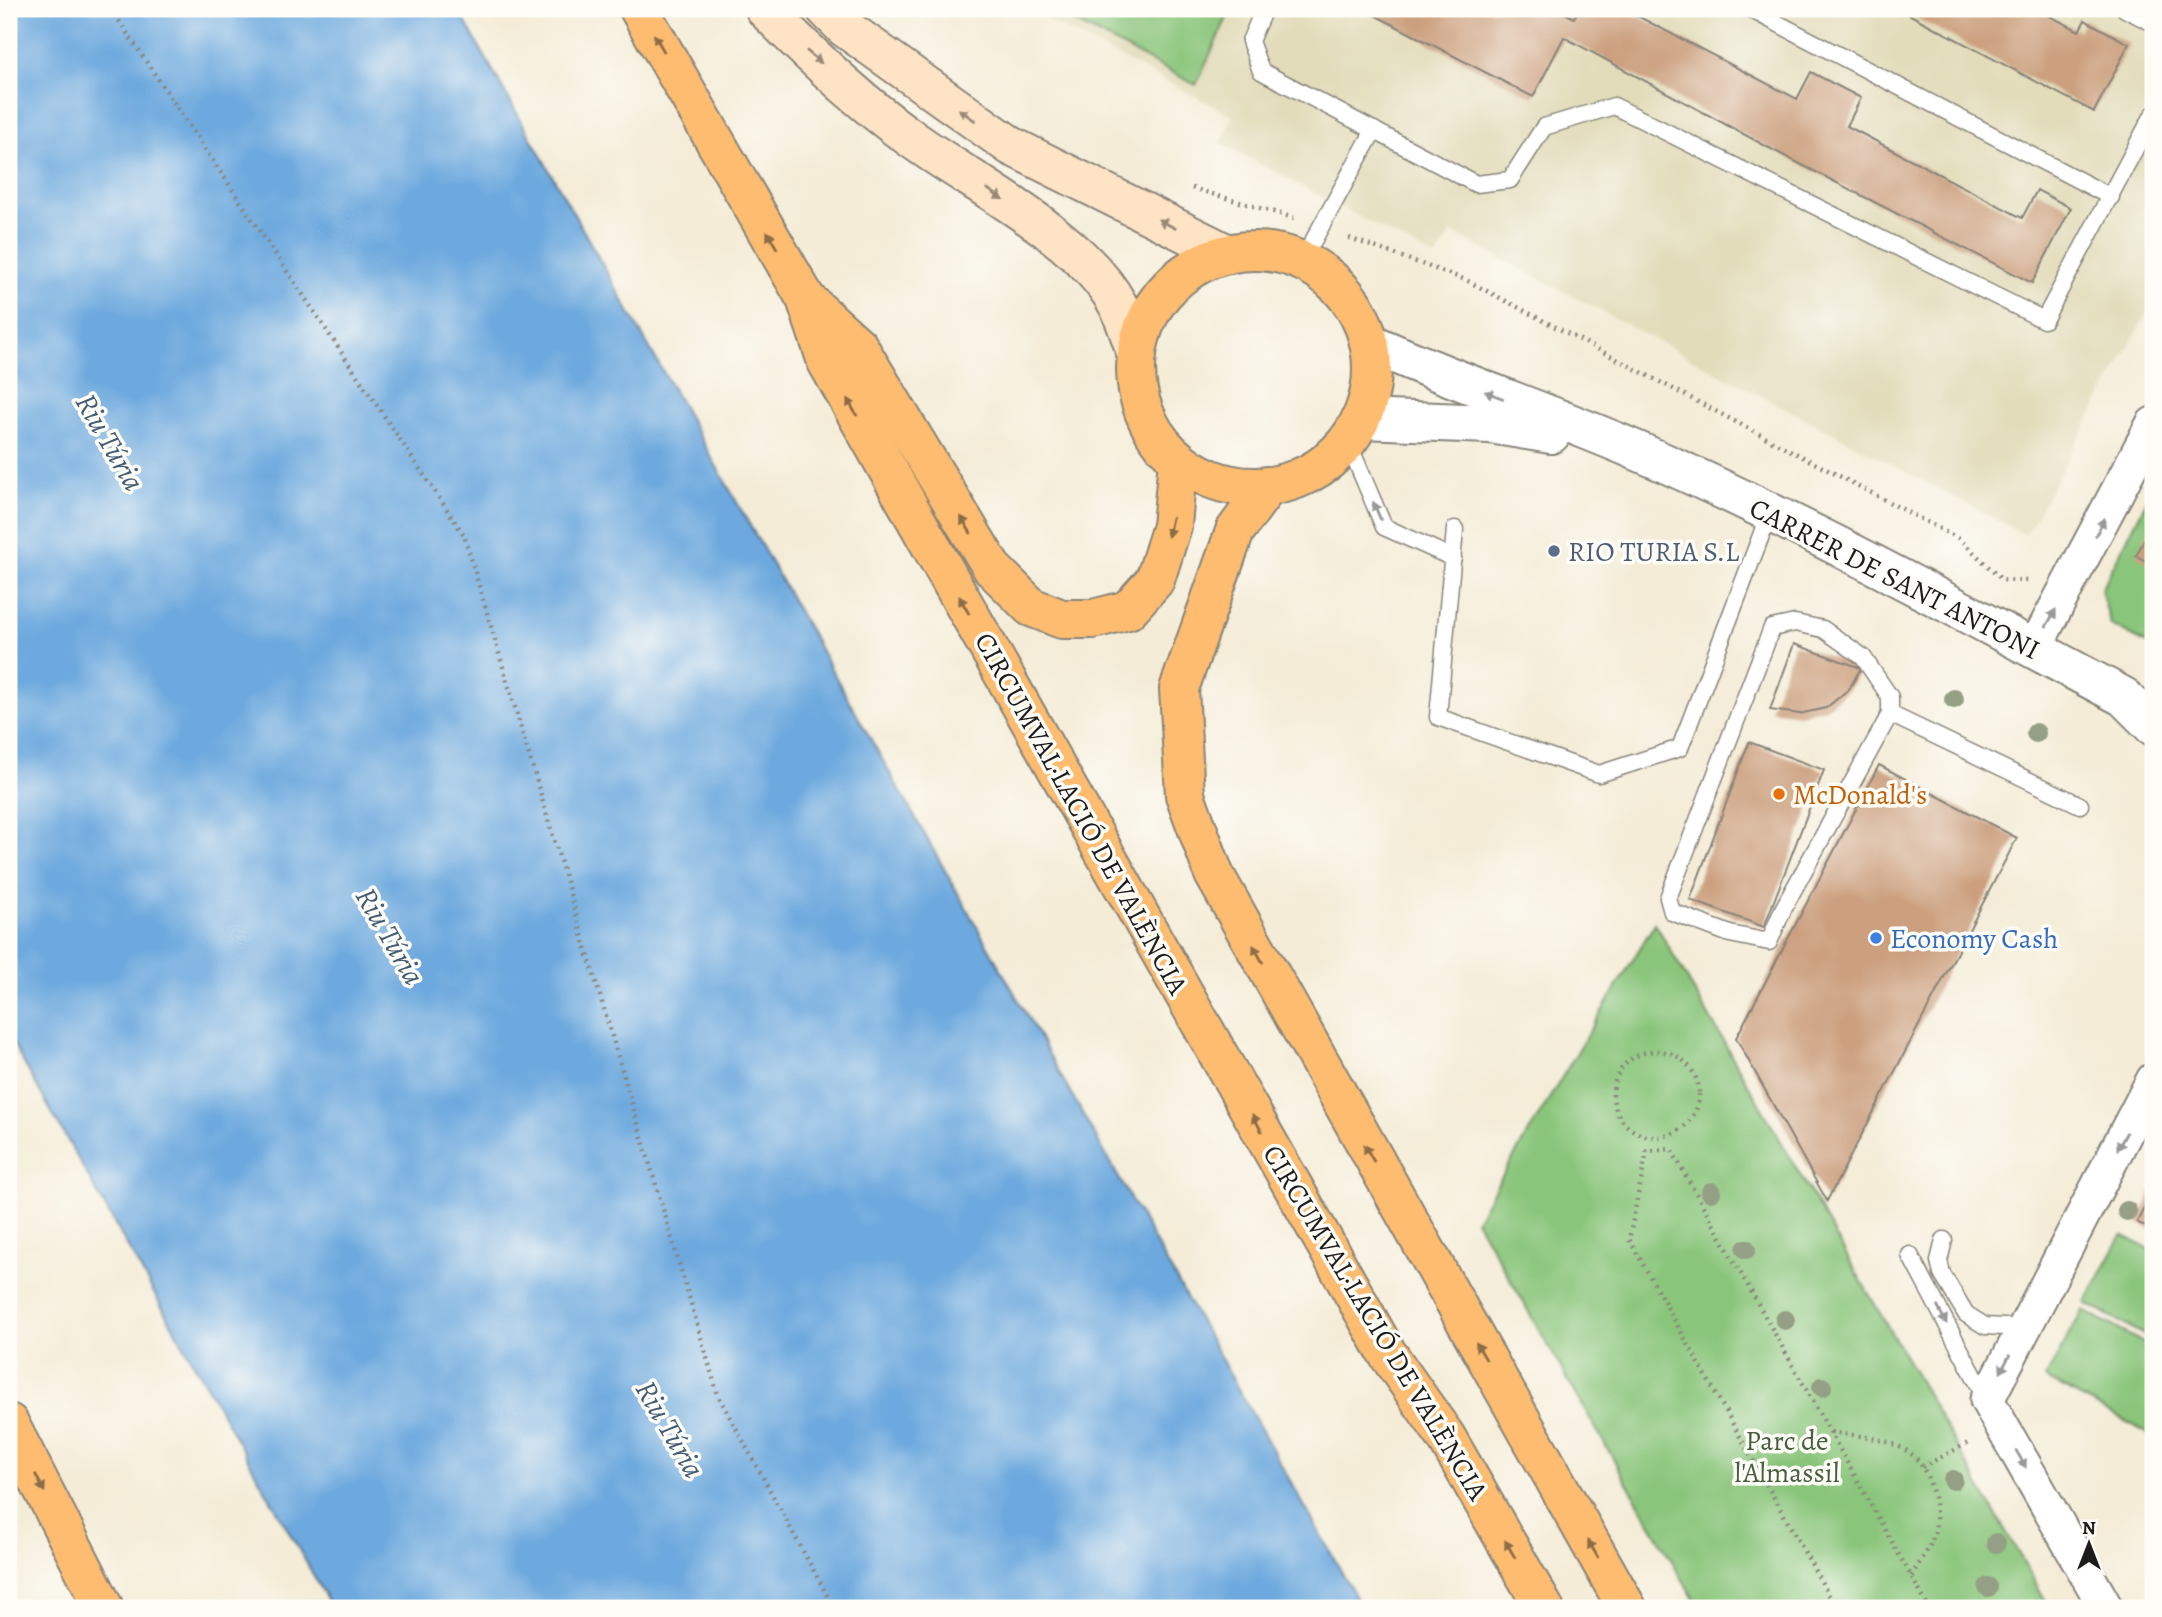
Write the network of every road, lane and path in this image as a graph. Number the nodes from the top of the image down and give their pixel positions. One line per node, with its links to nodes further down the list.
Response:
1 (111, 9): 43 (path)
2 (639, 9): 15 (highway, CIRCUMVAL·LACIÓ DE VALÈNCIA, one-way to 2)
3 (765, 9): 17 (main road, one-way to 17)
4 (826, 9): 13 (main road, one-way to 4)
5 (1264, 9): 10 (lane)
6 (1750, 9): 11 (lane)
7 (2125, 9): 8 (lane)
8 (2153, 23)
9 (2153, 116): 11 (lane)
10 (1374, 130): 11 (lane); 14 (lane)
11 (2111, 198)
12 (1345, 236): 26 (path)
13 (1228, 254): 14 (highway); 17 (highway)
14 (1302, 261): 16 (highway)
15 (806, 299): 21 (highway, one-way to 15); 44 (highway, CIRCUMVAL·LACIÓ DE VALÈNCIA, one-way to 15)
16 (1370, 343): 19 (highway); 20 (street, CARRER DE SANT ANTONI, one-way to 16)
17 (1137, 355): 21 (highway)
18 (2153, 424): 27 (street, one-way to 18)
19 (1355, 430): 20 (street, CARRER DE SANT ANTONI); 22 (highway); 25 (lane, one-way to 19)
20 (1626, 446): 23 (street, CARRER DE SANT ANTONI)
21 (1178, 459): 22 (highway)
22 (1268, 486): 45 (highway, one-way to 22)
23 (1770, 512): 25 (lane); 27 (street, CARRER DE SANT ANTONI)
24 (1455, 529): 25 (lane)
25 (1453, 558)
26 (1996, 572)
27 (2034, 649): 29 (street, CARRER DE SANT ANTONI)
28 (1890, 714): 28 (lane); 30 (lane)
29 (2153, 726)
30 (2080, 805)
31 (2153, 1080): 36 (street, one-way to 36)
32 (1659, 1138): 32 (path); 33 (path)
33 (1660, 1149): 39 (path); 46 (path)
34 (1944, 1240): 36 (lane)
35 (1910, 1255): 37 (lane, one-way to 37)
36 (2024, 1328): 37 (street, one-way to 37)
37 (1994, 1413): 40 (path); 48 (street, one-way to 48)
38 (9, 1423): 42 (highway, one-way to 42)
39 (1830, 1432): 40 (path); 41 (path)
40 (1922, 1467): 41 (path)
41 (1911, 1577): 47 (path)
42 (104, 1608)
43 (834, 1608)
44 (1544, 1608)
45 (1627, 1608)
46 (1836, 1608)
47 (1929, 1608)
48 (2106, 1608)

